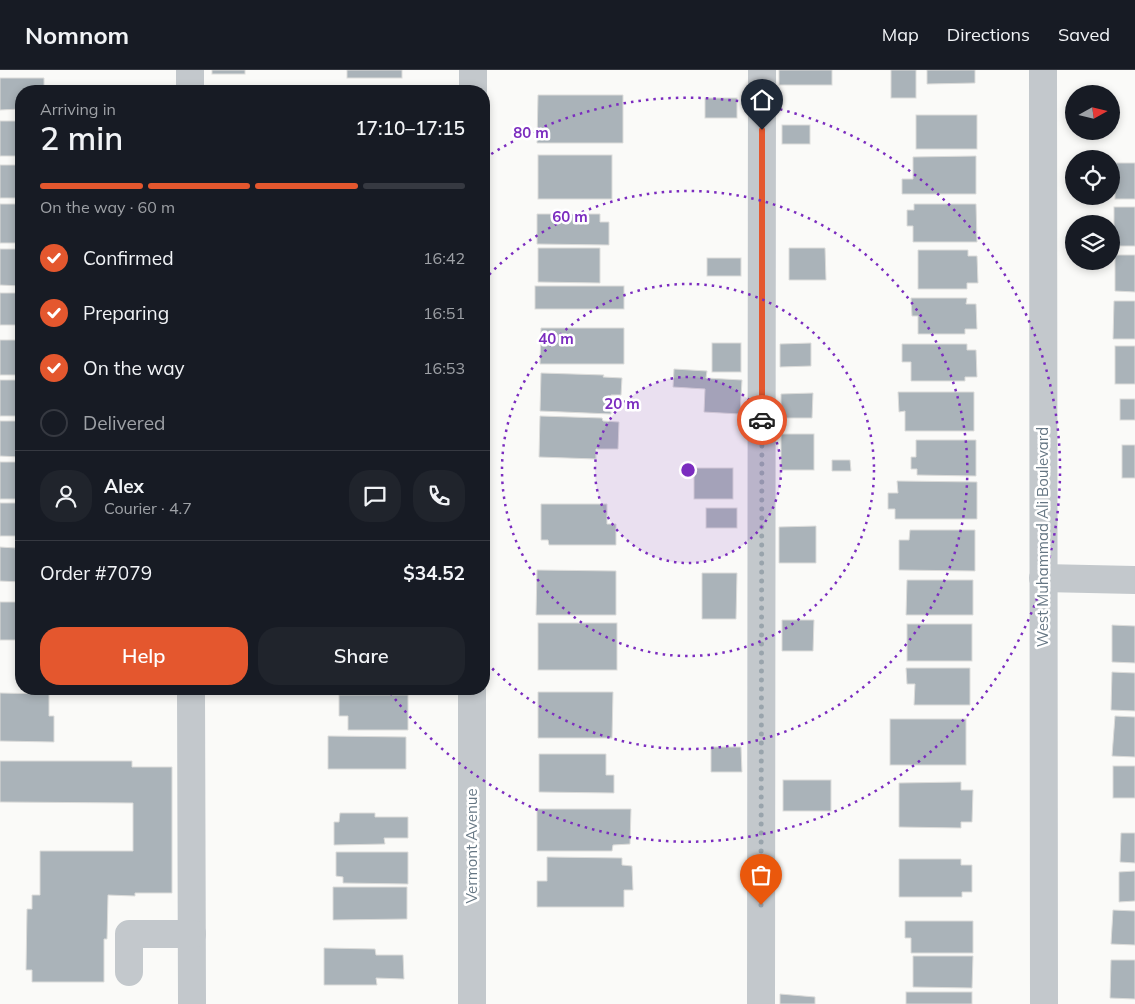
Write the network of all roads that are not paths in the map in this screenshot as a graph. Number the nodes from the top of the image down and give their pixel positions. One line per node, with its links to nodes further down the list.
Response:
1 (190, 70): 5 (street)
2 (473, 70): 6 (street)
3 (762, 70): 15 (street)
4 (1043, 70): 7 (street, West Muhammad Ali Boulevard)
5 (190, 85)
6 (473, 85)
7 (1044, 578): 8 (street); 16 (street, West Muhammad Ali Boulevard)
8 (1135, 580)
9 (191, 695): 11 (street)
10 (472, 695): 14 (street, Vermont Avenue)
11 (192, 934): 12 (street); 13 (street)
12 (129, 972)
13 (192, 1004)
14 (472, 1004)
15 (761, 1004)
16 (1044, 1004)

